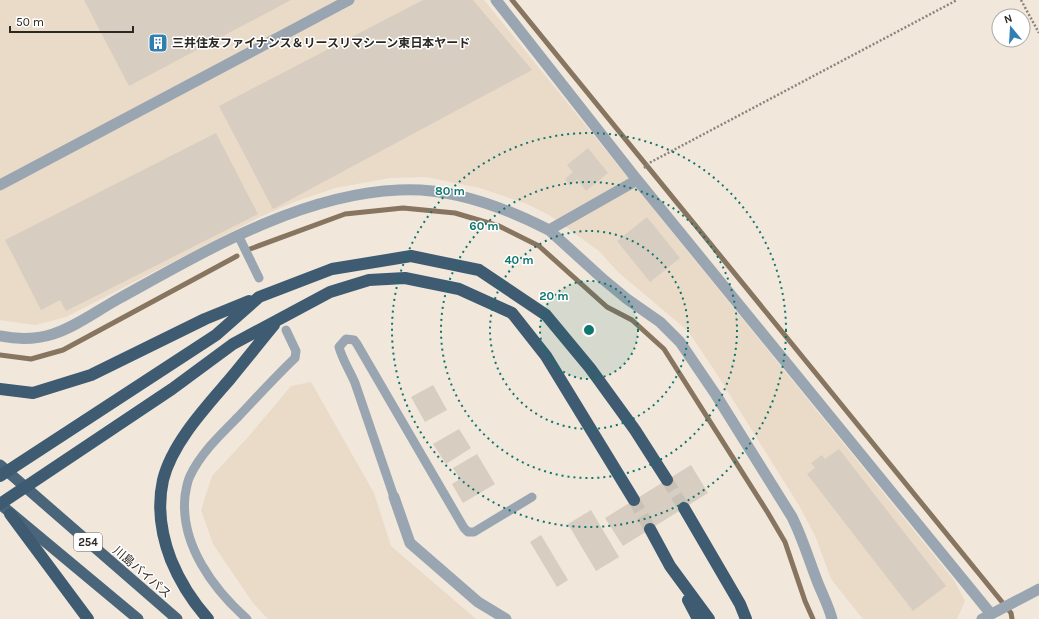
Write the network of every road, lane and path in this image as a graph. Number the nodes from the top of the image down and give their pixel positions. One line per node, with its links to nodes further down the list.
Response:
1 (349, 0): 7 (street)
2 (496, 0): 6 (street)
3 (957, 0): 6 (path)
4 (1021, 0): 5 (path)
5 (1039, 34)
6 (636, 178): 8 (street); 29 (street)
7 (0, 185)
8 (549, 230): 9 (street); 40 (street)
9 (239, 236): 10 (lane); 14 (street)
10 (259, 278)
11 (259, 297): 15 (highway); 17 (highway); 18 (highway)
12 (278, 319): 21 (highway); 22 (highway); 33 (highway)
13 (286, 330): 34 (lane)
14 (0, 336)
15 (0, 388)
16 (0, 465): 32 (highway, 川島バイパス / 254)
17 (0, 476)
18 (667, 480)
19 (394, 497): 20 (lane); 35 (street)
20 (532, 497)
21 (634, 500)
22 (0, 504): 24 (highway, 254)
23 (684, 508): 28 (highway)
24 (10, 514): 30 (highway); 31 (highway, 254)
25 (650, 529): 26 (highway)
26 (670, 566): 36 (highway); 37 (highway)
27 (1039, 589): 29 (street)
28 (740, 604): 38 (highway); 39 (highway)
29 (990, 615)
30 (88, 619)
31 (138, 619)
32 (177, 619)
33 (208, 619)
34 (247, 619)
35 (506, 619)
36 (698, 619)
37 (709, 619)
38 (746, 619)
39 (751, 619)
40 (832, 619)

